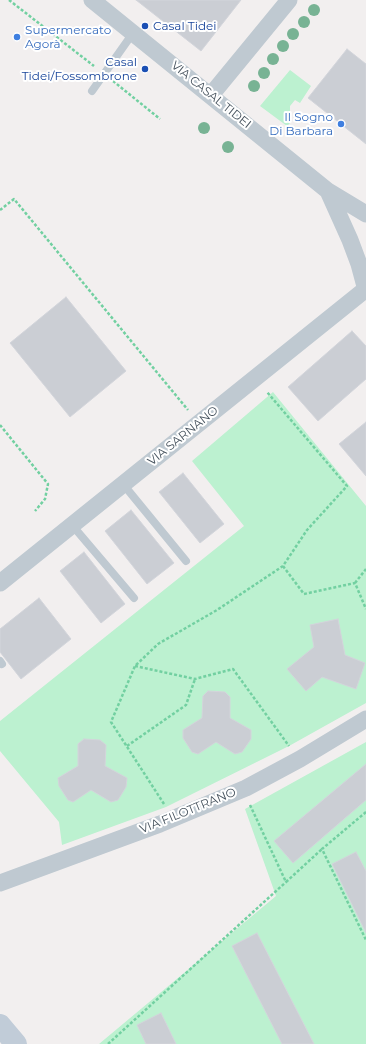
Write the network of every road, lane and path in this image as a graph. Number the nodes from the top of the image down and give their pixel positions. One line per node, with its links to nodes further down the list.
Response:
1 (9, 0): 5 (path)
2 (92, 0): 4 (street, VIA CASAL TIDEI)
3 (289, 0): 7 (street)
4 (133, 33): 5 (lane); 7 (street, VIA CASAL TIDEI)
5 (104, 74): 6 (lane); 8 (path)
6 (92, 91)
7 (211, 95): 9 (street, VIA CASAL TIDEI)
8 (160, 119)
9 (328, 191): 11 (street, VIA CASAL TIDEI); 12 (street, VIA CASAL TIDEI)
10 (0, 210): 14 (path)
11 (366, 214)
12 (366, 290): 16 (street, VIA SARNANO)
13 (267, 392): 20 (path)
14 (191, 413)
15 (0, 425): 17 (path)
16 (123, 484): 18 (street, VIA SARNANO); 19 (lane)
17 (35, 511)
18 (72, 525): 22 (street, VIA SARNANO); 24 (lane)
19 (186, 561)
20 (283, 566): 23 (path); 26 (path)
21 (366, 569): 23 (path)
22 (0, 582)
23 (355, 583): 25 (path)
24 (134, 598)
25 (366, 609)
26 (135, 666): 27 (path); 29 (path)
27 (195, 679): 29 (path); 30 (path)
28 (366, 719): 35 (street, VIA FILOTTRANO)
29 (127, 746): 32 (path)
30 (291, 748)
31 (249, 803): 36 (path)
32 (166, 807)
33 (366, 812): 34 (path)
34 (322, 849): 36 (path); 37 (path)
35 (0, 882)
36 (286, 882): 40 (path)
37 (366, 940)
38 (0, 1025): 39 (street)
39 (15, 1044)
40 (108, 1044)

